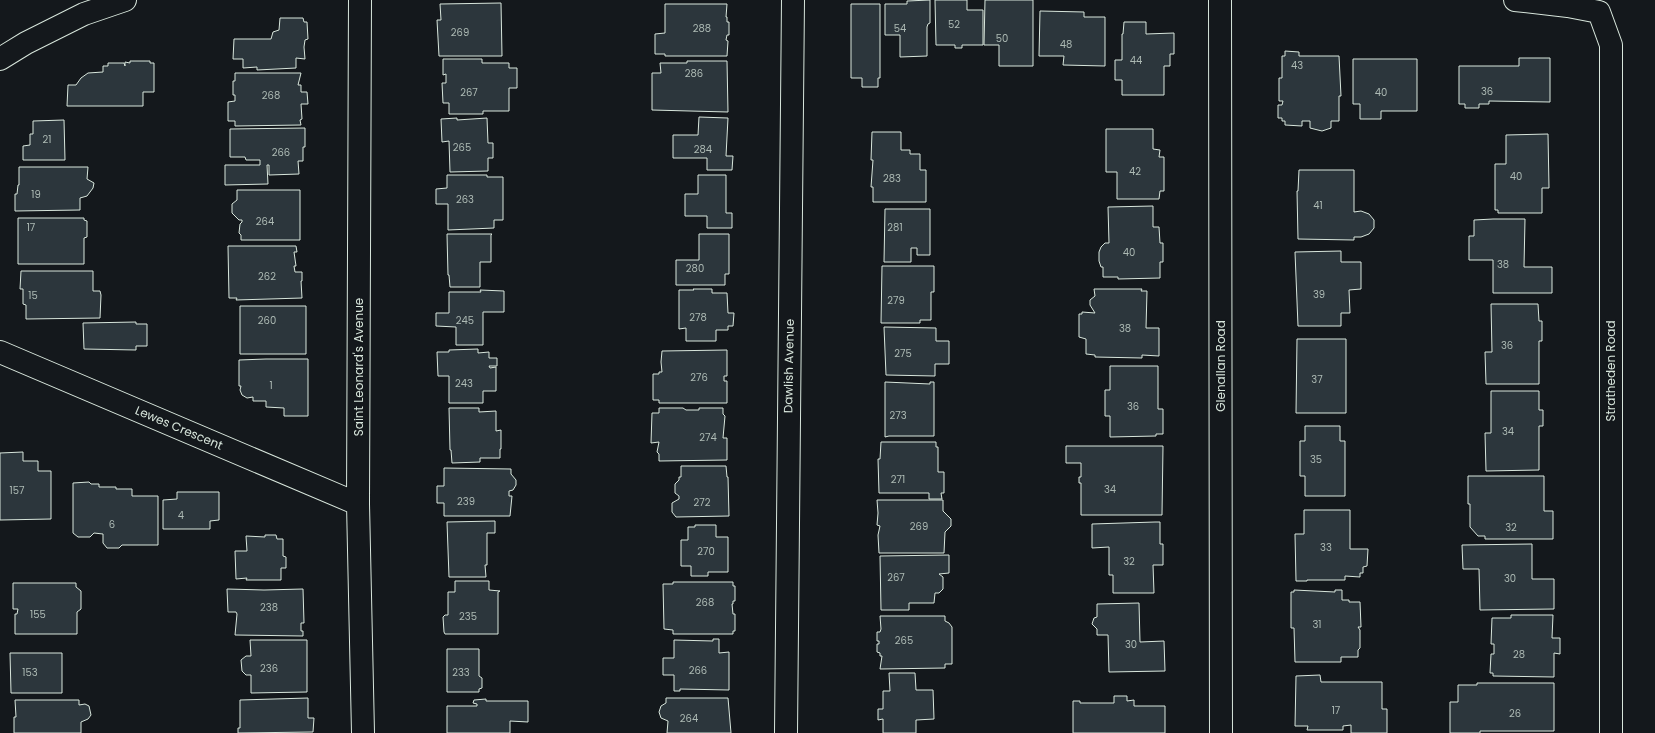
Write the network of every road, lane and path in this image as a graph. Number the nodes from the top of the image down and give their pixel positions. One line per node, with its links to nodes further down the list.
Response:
1 (125, 0): 6 (street)
2 (360, 0): 8 (street, Saint Leonard's Avenue)
3 (793, 0): 10 (street, Dawlish Avenue)
4 (1220, 0): 11 (street, Glenallan Road)
5 (1515, 0): 12 (street, Stratheden Road)
6 (0, 59)
7 (0, 352): 8 (street, Lewes Crescent)
8 (358, 504): 9 (street, Saint Leonard's Avenue)
9 (363, 733)
10 (786, 733)
11 (1221, 733)
12 (1611, 733)

